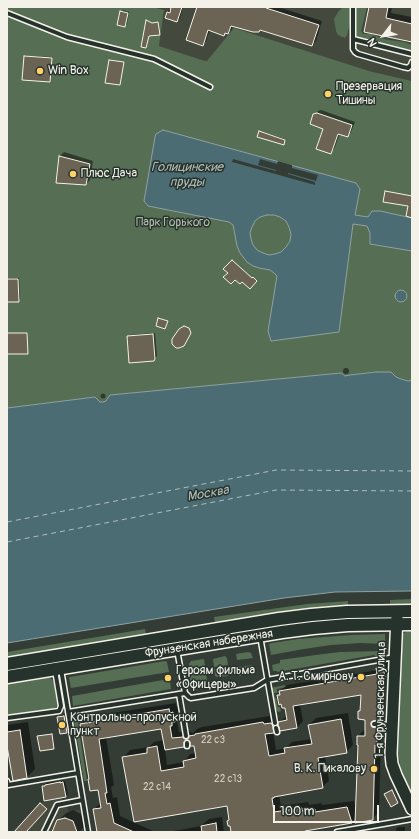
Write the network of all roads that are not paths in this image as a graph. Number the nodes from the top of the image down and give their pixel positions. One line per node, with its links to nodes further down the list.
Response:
1 (353, 7): 3 (lane)
2 (7, 13): 6 (lane)
3 (353, 39): 4 (lane); 5 (lane)
4 (412, 54)
5 (412, 62)
6 (210, 87)
7 (397, 611): 8 (main road, Фрунзенская набережная); 9 (street, 1-я Фрунзенская улица); 14 (main road, Фрунзенская набережная)
8 (412, 611)
9 (396, 624): 10 (main road, Фрунзенская набережная); 11 (main road, Фрунзенская набережная); 13 (street, 1-я Фрунзенская улица)
10 (412, 624)
11 (259, 635): 12 (main road, Фрунзенская набережная); 17 (lane)
12 (177, 649): 15 (main road, Фрунзенская набережная); 18 (lane)
13 (395, 657): 17 (lane); 23 (street, 1-я Фрунзенская улица)
14 (7, 664)
15 (58, 669): 16 (main road, Фрунзенская набережная); 20 (lane); 21 (lane)
16 (7, 677)
17 (267, 680): 18 (lane); 24 (lane)
18 (185, 693): 19 (lane)
19 (179, 694): 20 (lane); 25 (lane)
20 (68, 712): 26 (lane)
21 (7, 718)
22 (374, 724): 23 (lane)
23 (392, 725): 29 (street, 1-я Фрунзенская улица)
24 (276, 727)
25 (186, 736)
26 (78, 773): 27 (lane); 28 (lane)
27 (7, 781)
28 (82, 800): 31 (lane); 32 (lane)
29 (412, 809)
30 (412, 819): 33 (lane)
31 (44, 832)
32 (88, 832)
33 (338, 832)

